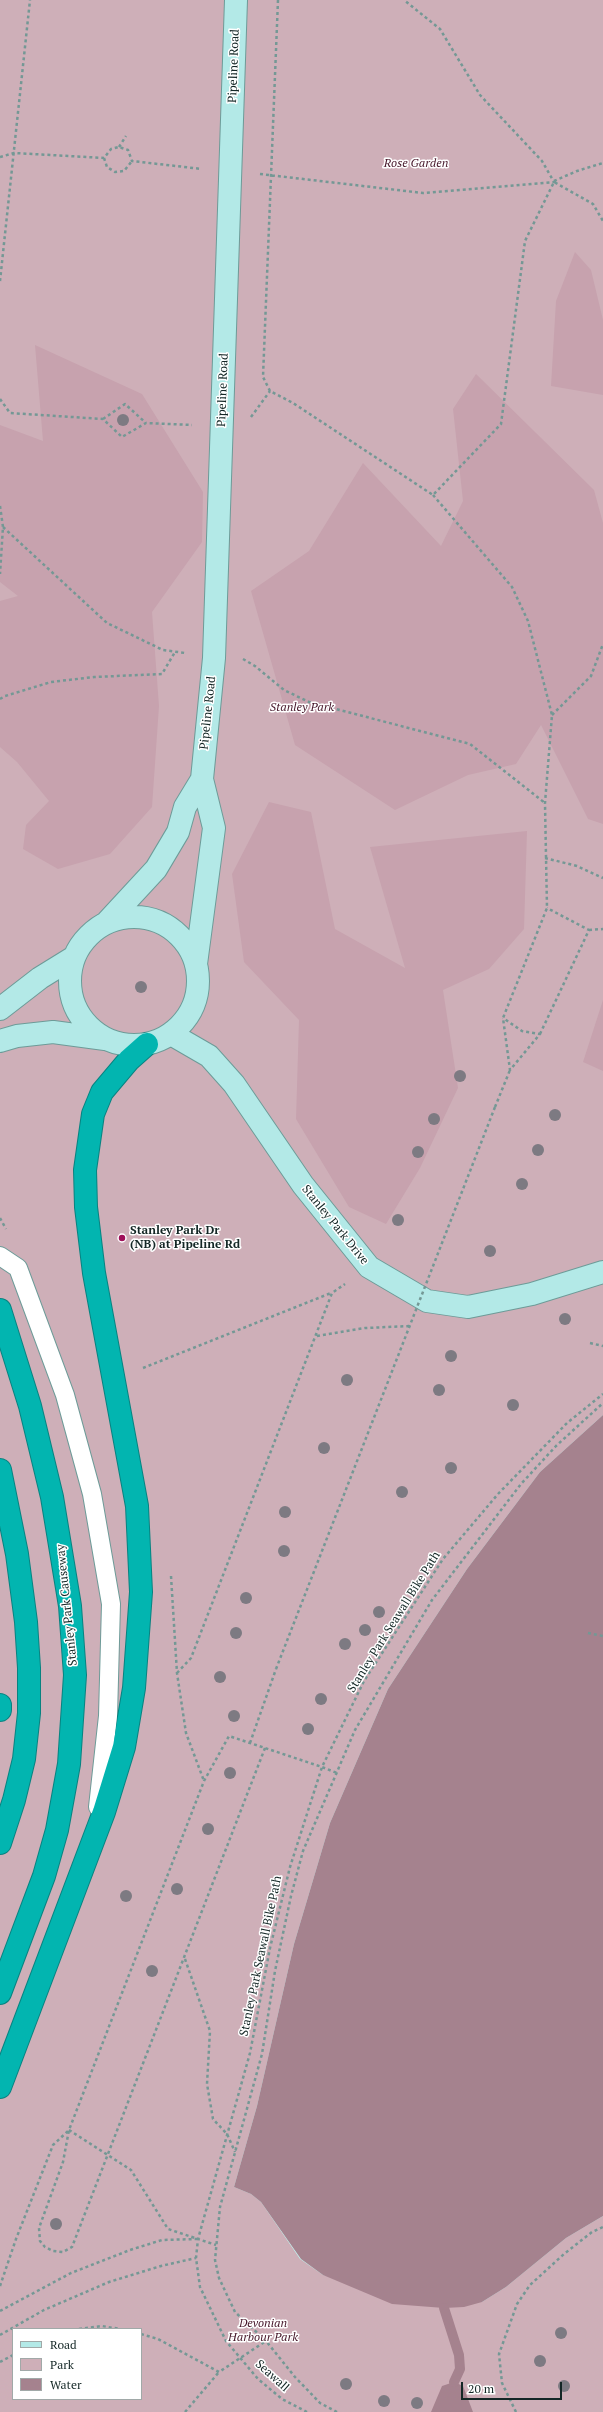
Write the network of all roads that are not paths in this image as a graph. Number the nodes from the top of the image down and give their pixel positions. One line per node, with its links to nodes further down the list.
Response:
1 (236, 0): 2 (street, Pipeline Road)
2 (202, 779): 3 (street, Pipeline Road); 5 (street, Pipeline Road)
3 (107, 922): 4 (street); 5 (street)
4 (74, 957): 6 (street); 8 (street)
5 (196, 964): 7 (street)
6 (0, 1009)
7 (171, 1034): 10 (street); 12 (street, Stanley Park Drive)
8 (106, 1039): 9 (street); 10 (street)
9 (0, 1042)
10 (147, 1044): 18 (highway)
11 (0, 1256): 18 (lane)
12 (603, 1272)
13 (0, 1310): 19 (highway, Stanley Park Causeway)
14 (0, 1470): 17 (highway)
15 (0, 1705): 16 (highway)
16 (0, 1710)
17 (0, 1843)
18 (86, 1862): 20 (highway)
19 (0, 1993)
20 (0, 2087)

